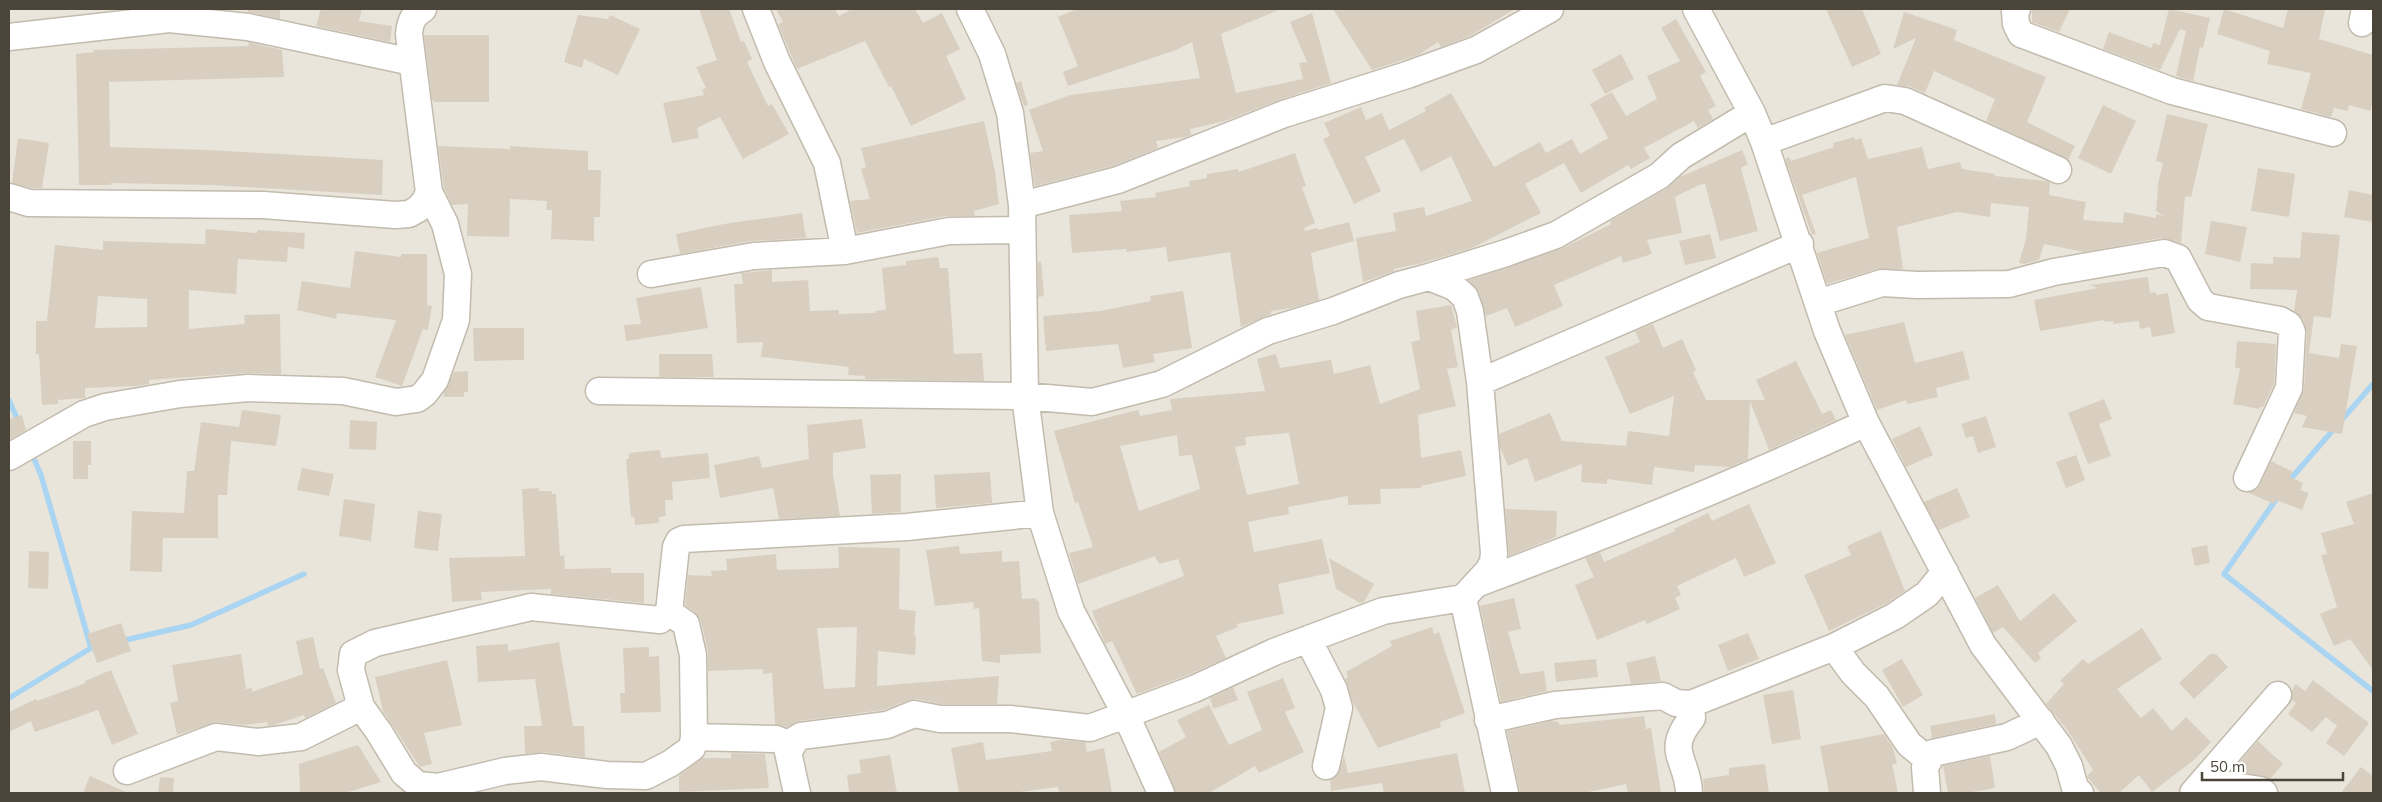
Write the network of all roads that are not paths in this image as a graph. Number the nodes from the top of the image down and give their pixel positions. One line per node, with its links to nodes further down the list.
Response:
1 (423, 9): 8 (street)
2 (756, 9): 17 (street)
3 (970, 9): 15 (street)
4 (1550, 9): 15 (street)
5 (1696, 9): 9 (street)
6 (2008, 10): 10 (street)
7 (9, 38): 8 (street)
8 (412, 62): 13 (street)
9 (1752, 113): 11 (street); 19 (street)
10 (2333, 133)
11 (1764, 142): 12 (street); 16 (street)
12 (2058, 170)
13 (429, 192): 14 (street); 25 (street)
14 (9, 197)
15 (1022, 218): 17 (street); 23 (street)
16 (1800, 244): 20 (street); 21 (street)
17 (845, 251): 18 (street)
18 (651, 274)
19 (1429, 276): 21 (street); 23 (street)
20 (1818, 303): 24 (street); 26 (street)
21 (1480, 382): 29 (street)
22 (599, 391): 23 (street)
23 (1025, 396): 27 (street)
24 (1866, 424): 28 (street); 29 (street)
25 (9, 457)
26 (2247, 478)
27 (1040, 513): 30 (street); 36 (street)
28 (1945, 572): 32 (street); 38 (street)
29 (1470, 591): 31 (street); 37 (street)
30 (668, 612): 35 (street); 39 (street)
31 (1308, 639): 36 (street); 42 (street)
32 (1834, 647): 34 (street); 41 (street)
33 (2278, 695): 44 (street)
34 (1691, 704): 37 (street); 49 (street)
35 (361, 707): 39 (street); 43 (street)
36 (1126, 715): 40 (street); 47 (street)
37 (1488, 720): 48 (street)
38 (2041, 721): 41 (street); 45 (street)
39 (694, 737): 40 (street)
40 (789, 751): 46 (street)
41 (1927, 759): 50 (street)
42 (1326, 766)
43 (127, 771)
44 (2198, 787): 51 (street)
45 (2071, 791)
46 (797, 793)
47 (1161, 793)
48 (1504, 793)
49 (1689, 793)
50 (1926, 793)
51 (2264, 793)

